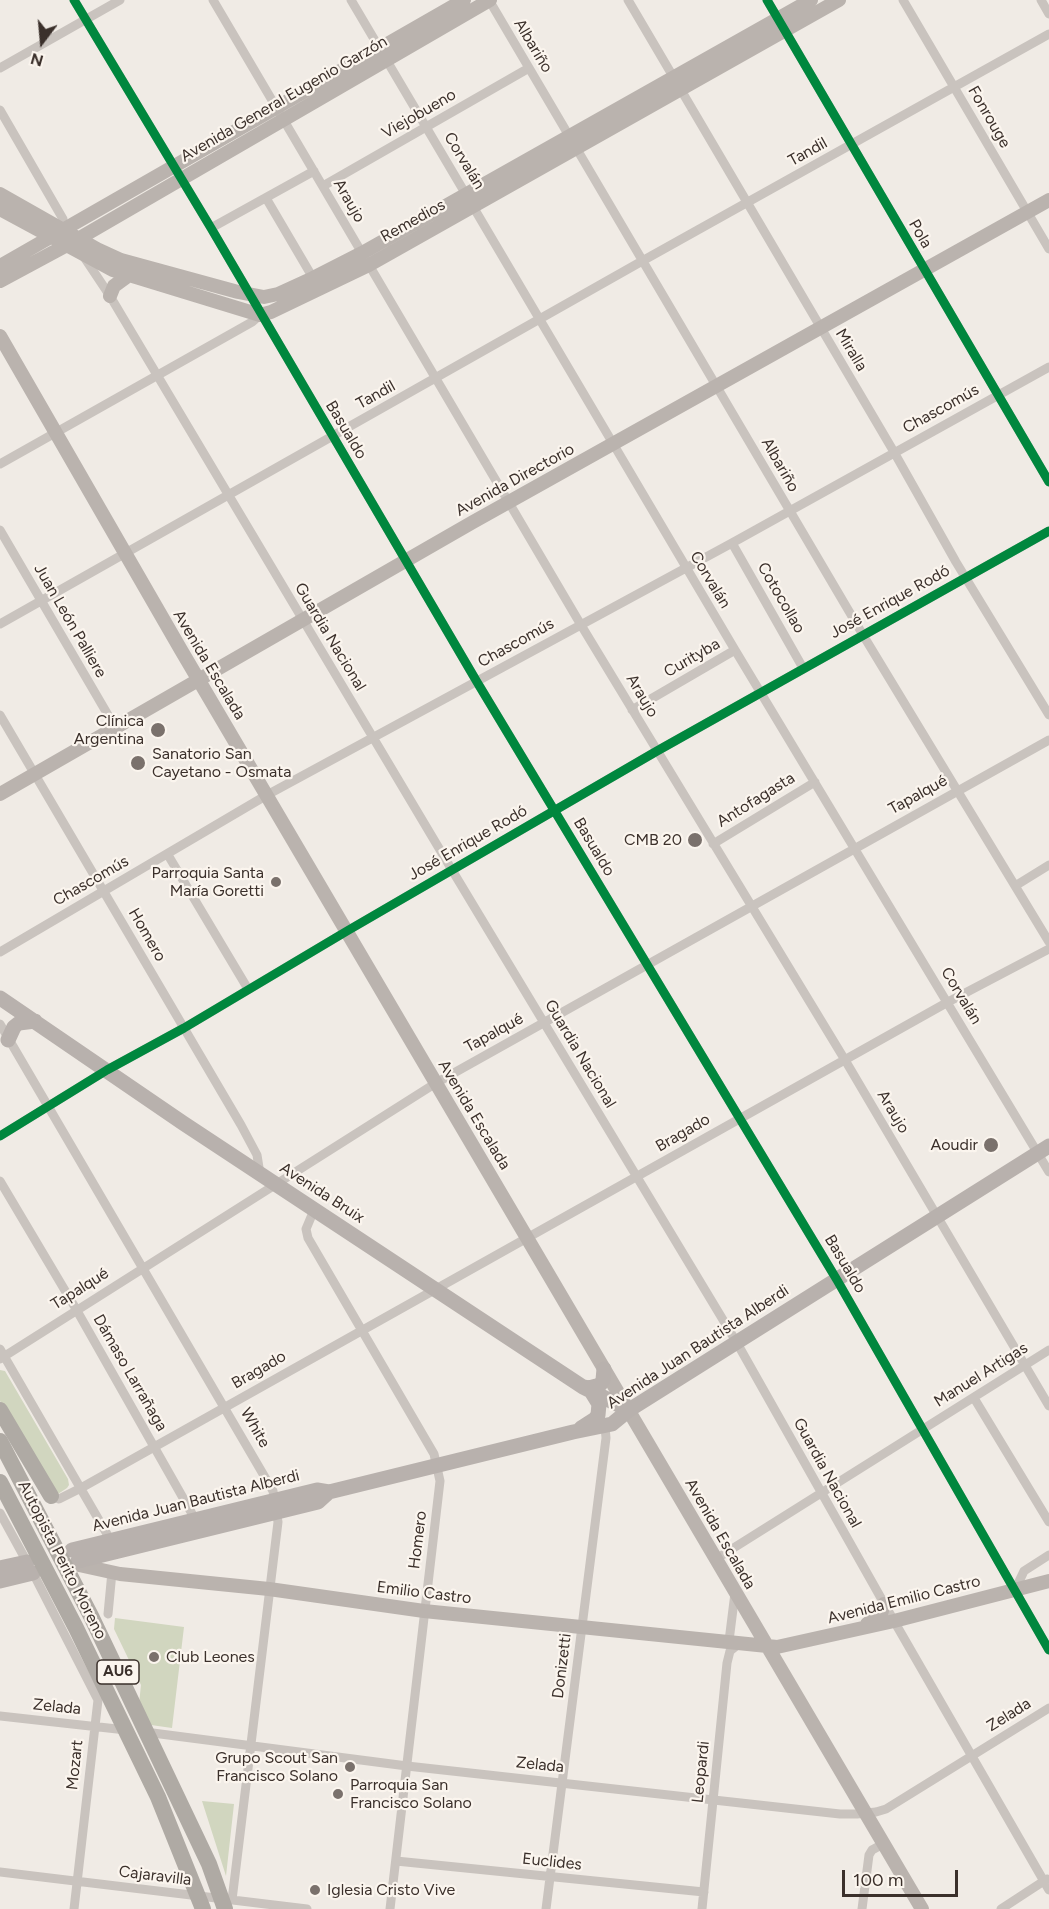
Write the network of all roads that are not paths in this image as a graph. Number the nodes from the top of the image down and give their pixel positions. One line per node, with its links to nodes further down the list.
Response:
1 (74, 0): 15 (street, Basualdo)
2 (120, 0): 15 (street)
3 (213, 0): 24 (street, Araujo)
4 (351, 0): 18 (street, Corvalán)
5 (464, 0): 18 (street, Avenida General Eugenio Garzón)
6 (489, 0): 18 (street, Avenida General Eugenio Garzón); 20 (street, Albariño)
7 (628, 0): 21 (street, Miralla)
8 (767, 0): 14 (street, Pola)
9 (811, 0): 14 (street, Remedios)
10 (839, 0): 16 (street, Remedios)
11 (903, 0): 22 (street, Fonrouge)
12 (1041, 0): 13 (street)
13 (1049, 14)
14 (777, 18): 16 (street, Pola); 21 (street, Remedios)
15 (85, 19): 19 (street); 29 (street, Basualdo)
16 (785, 31): 21 (street, Remedios); 27 (street, Pola)
17 (1049, 34): 22 (street, Tandil)
18 (383, 54): 24 (street, Avenida General Eugenio Garzón); 25 (street, Corvalán)
19 (0, 68)
20 (529, 68): 25 (street, Viejobueno); 26 (street, Albariño)
21 (678, 83): 26 (street, Remedios); 35 (street, Miralla)
22 (955, 88): 27 (street, Tandil); 37 (street, Fonrouge)
23 (0, 110): 39 (street)
24 (280, 113): 28 (street, Araujo); 29 (street, Avenida General Eugenio Garzón)
25 (426, 127): 30 (street, Viejobueno); 33 (street, Corvalán)
26 (573, 142): 33 (street, Remedios); 45 (street, Albariño)
27 (852, 145): 35 (street, Tandil); 47 (street, Pola)
28 (314, 171): 30 (street, Araujo); 32 (street)
29 (177, 173): 38 (street, Basualdo); 39 (street, Avenida General Eugenio Garzón); 40 (street, Avenida General Eugenio Garzón)
30 (323, 186): 44 (street, Araujo)
31 (0, 194): 39 (street)
32 (266, 198): 38 (street); 49 (street)
33 (470, 200): 44 (street, Remedios); 54 (street, Corvalán)
34 (1049, 200): 37 (street, Avenida Directorio)
35 (747, 204): 45 (street, Tandil); 55 (street, Miralla)
36 (0, 209): 39 (street)
37 (1027, 212): 42 (street, Fonrouge); 47 (street, Avenida Directorio)
38 (211, 228): 51 (street, Basualdo)
39 (57, 234): 40 (street, Remedios); 41 (street); 46 (street, Avenida General Eugenio Garzón)
40 (78, 238): 41 (street, Avenida General Eugenio Garzón); 43 (street, Guardia Nacional); 51 (street, Remedios)
41 (65, 245): 43 (street); 50 (street, Avenida General Eugenio Garzón)
42 (1049, 249)
43 (81, 253): 48 (street); 52 (street, Guardia Nacional)
44 (365, 259): 49 (street, Remedios); 53 (street, Remedios); 59 (street, Araujo)
45 (644, 260): 54 (street, Tandil); 60 (street, Albariño)
46 (0, 266)
47 (924, 270): 55 (street, Avenida Directorio); 61 (street, Pola)
48 (129, 275): 52 (street); 53 (street)
49 (313, 278): 51 (street, Remedios)
50 (0, 281)
51 (249, 295): 53 (street, Basualdo)
52 (110, 296): 58 (street, Guardia Nacional)
53 (261, 315): 58 (street, Remedios); 63 (street, Basualdo)
54 (539, 321): 59 (street, Tandil); 64 (street, Corvalán)
55 (820, 328): 60 (street, Avenida Directorio); 65 (street, Miralla)
56 (0, 336): 62 (street, Avenida Escalada)
57 (1049, 367): 61 (street, Chascomús)
58 (158, 375): 62 (street, Remedios); 68 (street, Guardia Nacional)
59 (436, 379): 63 (street, Tandil); 69 (street, Araujo)
60 (717, 386): 64 (street, Avenida Directorio); 70 (street, Albariño)
61 (997, 395): 65 (street, Chascomús); 67 (street, Pola)
62 (56, 432): 66 (street, Remedios); 74 (street, Avenida Escalada)
63 (333, 436): 68 (street, Tandil); 75 (street, Basualdo)
64 (613, 444): 69 (street, Avenida Directorio); 76 (street, Corvalán)
65 (894, 452): 70 (street, Chascomús); 77 (street, Miralla)
66 (0, 464)
67 (1049, 482)
68 (228, 495): 74 (street, Tandil); 79 (street, Guardia Nacional)
69 (509, 503): 75 (street, Avenida Directorio); 81 (street, Araujo)
70 (789, 511): 73 (street, Chascomús); 82 (street, Albariño)
71 (0, 530): 78 (street, Juan León Palliere)
72 (1049, 531): 77 (street, José Enrique Rodó)
73 (732, 543): 76 (street, Chascomús); 84 (street, Cotocollao)
74 (125, 553): 78 (street, Tandil); 85 (street, Avenida Escalada)
75 (406, 561): 79 (street, Avenida Directorio); 86 (street, Basualdo)
76 (686, 568): 81 (street, Chascomús); 83 (street, Corvalán)
77 (966, 578): 82 (street, José Enrique Rodó); 90 (street, Miralla)
78 (42, 601): 80 (street, Tandil); 91 (street, Juan León Palliere)
79 (302, 619): 85 (street, Avenida Directorio); 92 (street, Guardia Nacional)
80 (0, 624)
81 (581, 625): 86 (street, Chascomús); 88 (street, Araujo)
82 (863, 635): 84 (street, José Enrique Rodó); 97 (street, Albariño)
83 (735, 650): 87 (street, Corvalán); 88 (street, Curityba)
84 (804, 668): 87 (street, José Enrique Rodó)
85 (198, 680): 91 (street, Avenida Directorio); 99 (street, Avenida Escalada)
86 (477, 682): 92 (street, Chascomús); 100 (street, Basualdo)
87 (760, 692): 94 (street, José Enrique Rodó); 96 (street, Corvalán)
88 (632, 710): 94 (street, Araujo)
89 (0, 715): 95 (street, Homero)
90 (1049, 715)
91 (115, 727): 95 (street, Avenida Directorio)
92 (374, 739): 99 (street, Chascomús); 105 (street, Guardia Nacional)
93 (1049, 740): 97 (street, Tapalqué)
94 (657, 751): 100 (street, José Enrique Rodó); 101 (street, Araujo)
95 (35, 774): 98 (street, Avenida Directorio); 107 (street, Homero)
96 (814, 782): 101 (street, Antofagasta); 102 (street, Corvalán)
97 (956, 791): 102 (street, Tapalqué); 106 (street, Albariño)
98 (0, 794)
99 (267, 795): 103 (street, Chascomús); 109 (street, Avenida Escalada)
100 (555, 810): 105 (street, José Enrique Rodó); 113 (street, Basualdo)
101 (712, 844): 108 (street, Araujo)
102 (854, 848): 108 (street, Tapalqué); 116 (street, Corvalán)
103 (168, 855): 107 (street, Chascomús); 114 (street)
104 (1049, 865): 106 (street)
105 (452, 870): 109 (street, José Enrique Rodó); 118 (street, Guardia Nacional)
106 (1015, 886): 110 (street, Albariño)
107 (103, 891): 112 (street, Chascomús); 120 (street, Homero)
108 (750, 906): 113 (street, Tapalqué); 122 (street, Araujo)
109 (347, 931): 114 (street, José Enrique Rodó); 124 (street, Avenida Escalada)
110 (1049, 942)
111 (1049, 949): 116 (street, Bragado)
112 (0, 952)
113 (647, 964): 118 (street, Tapalqué); 126 (street, Basualdo)
114 (248, 989): 120 (street, José Enrique Rodó)
115 (0, 998): 117 (main road, Avenida Bruix)
116 (948, 1002): 122 (street, Bragado); 128 (street, Corvalán)
117 (35, 1021): 121 (main road); 123 (main road, Avenida Bruix)
118 (544, 1023): 124 (street, Tapalqué); 131 (street, Guardia Nacional)
119 (0, 1024): 121 (street, White)
120 (184, 1028): 123 (street, José Enrique Rodó); 130 (street, Homero)
121 (8, 1040): 125 (street, White)
122 (845, 1060): 126 (street, Bragado); 135 (street, Araujo)
123 (107, 1070): 125 (street, José Enrique Rodó); 130 (main road, Avenida Bruix)
124 (436, 1083): 133 (street, Tapalqué); 136 (street, Avenida Escalada)
125 (48, 1107): 127 (street, José Enrique Rodó); 137 (street, White)
126 (740, 1118): 131 (street, Bragado); 138 (street, Basualdo)
127 (0, 1136)
128 (1044, 1150): 129 (street, Corvalán); 135 (main road, Avenida Juan Bautista Alberdi)
129 (1049, 1172)
130 (260, 1174): 133 (main road, Avenida Bruix)
131 (636, 1178): 136 (street, Bragado); 142 (street, Guardia Nacional)
132 (0, 1181): 140 (street, Dámaso Larrañaga)
133 (276, 1185): 134 (main road, Avenida Bruix); 137 (street, Tapalqué)
134 (314, 1210): 139 (main road, Avenida Bruix); 141 (street, Homero)
135 (938, 1216): 138 (main road, Avenida Juan Bautista Alberdi); 145 (street, Araujo)
136 (527, 1238): 139 (street, Bragado); 146 (street, Avenida Escalada)
137 (143, 1267): 140 (street, Tapalqué); 150 (street, White)
138 (837, 1280): 142 (main road, Avenida Juan Bautista Alberdi); 154 (street, Basualdo)
139 (435, 1289): 141 (street, Bragado); 147 (main road, Avenida Bruix)
140 (76, 1309): 144 (street, Tapalqué); 157 (street, Dámaso Larrañaga)
141 (362, 1329): 150 (street, Bragado); 158 (street, Homero)
142 (736, 1343): 152 (main road, Avenida Juan Bautista Alberdi); 161 (street, Guardia Nacional)
143 (1049, 1350): 145 (street, Manuel Artigas)
144 (1, 1355): 160 (street)
145 (1025, 1365): 148 (street, Manuel Artigas); 149 (street, Araujo)
146 (604, 1369): 147 (main road); 152 (street, Avenida Escalada)
147 (587, 1389): 152 (main road, Avenida Bruix); 155 (main road)
148 (974, 1398): 154 (street, Manuel Artigas); 166 (street)
149 (1049, 1406)
150 (225, 1407): 157 (street, Bragado); 163 (street, White)
151 (0, 1410): 156 (highway)
152 (629, 1410): 153 (main road, Avenida Juan Bautista Alberdi); 170 (street, Avenida Escalada)
153 (604, 1426): 155 (main road, Avenida Juan Bautista Alberdi); 183 (street, Donizetti)
154 (923, 1429): 161 (street, Manuel Artigas); 177 (street, Basualdo)
155 (573, 1432): 158 (main road, Avenida Juan Bautista Alberdi)
156 (8, 1439): 162 (highway); 204 (highway, Autopista Perito Moreno / AU6, bridge)
157 (154, 1446): 160 (street, Bragado); 165 (street, Dámaso Larrañaga)
158 (437, 1466): 163 (main road, Avenida Juan Bautista Alberdi); 180 (street, Homero)
159 (0, 1482): 206 (highway, Autopista Perito Moreno / AU6, bridge)
160 (81, 1488): 162 (street, Bragado); 167 (street)
161 (821, 1494): 170 (street, Manuel Artigas); 179 (street, Guardia Nacional)
162 (51, 1496)
163 (276, 1506): 165 (main road, Avenida Juan Bautista Alberdi); 167 (main road, Avenida Juan Bautista Alberdi); 176 (street, White)
164 (0, 1513): 171 (street, Mozart)
165 (195, 1519): 167 (main road, Avenida Juan Bautista Alberdi)
166 (1049, 1522)
167 (111, 1547): 169 (main road, Avenida Juan Bautista Alberdi)
168 (1049, 1555): 177 (street)
169 (76, 1559): 173 (street, Emilio Castro)
170 (716, 1559): 178 (street, Avenida Escalada)
171 (30, 1567): 172 (main road); 174 (main road); 190 (street, Mozart)
172 (0, 1568)
173 (112, 1572): 176 (street, Emilio Castro); 181 (street)
174 (0, 1581)
175 (1049, 1581): 177 (street, Avenida Emilio Castro)
176 (269, 1589): 180 (street, Emilio Castro); 191 (street, White)
177 (1015, 1590): 182 (street, Avenida Emilio Castro); 187 (street, Basualdo)
178 (735, 1593): 185 (street, Leopardi); 186 (street, Avenida Escalada)
179 (884, 1604): 182 (street, Guardia Nacional); 184 (street)
180 (424, 1611): 183 (street, Emilio Castro); 193 (street, Homero)
181 (108, 1614)
182 (894, 1621): 184 (street, Avenida Emilio Castro); 192 (street, Guardia Nacional)
183 (582, 1627): 185 (street, Emilio Castro); 194 (street, Donizetti)
184 (857, 1629): 186 (street, Avenida Emilio Castro)
185 (734, 1642): 186 (street, Emilio Castro); 195 (street, Leopardi)
186 (767, 1647): 196 (street, Avenida Escalada)
187 (1049, 1650)
188 (1049, 1708): 192 (street, Zelada)
189 (0, 1716): 190 (street, Zelada)
190 (94, 1725): 191 (street, Zelada); 201 (street, Mozart)
191 (250, 1746): 193 (street, Zelada); 204 (street, White)
192 (971, 1756): 196 (street, Zelada); 202 (street, Guardia Nacional)
193 (407, 1766): 194 (street, Zelada); 198 (street, Homero)
194 (562, 1782): 195 (street, Zelada); 200 (street, Donizetti)
195 (714, 1799): 196 (street, Zelada); 203 (street, Leopardi)
196 (866, 1814): 197 (street, Avenida Escalada)
197 (883, 1844): 211 (street); 212 (street, Avenida Escalada)
198 (396, 1861): 200 (street, Euclides); 208 (street, Homero)
199 (0, 1872): 201 (street, Cajaravilla)
200 (550, 1877): 203 (street, Euclides); 209 (street, Donizetti)
201 (77, 1882): 204 (street, Cajaravilla); 205 (street, Mozart)
202 (1047, 1883): 213 (street)
203 (704, 1892): 210 (street, Leopardi)
204 (228, 1905): 207 (street, Cajaravilla)
205 (74, 1909)
206 (203, 1909)
207 (307, 1909)
208 (390, 1909)
209 (546, 1909)
210 (702, 1909)
211 (862, 1909)
212 (922, 1909)
213 (1001, 1909)

